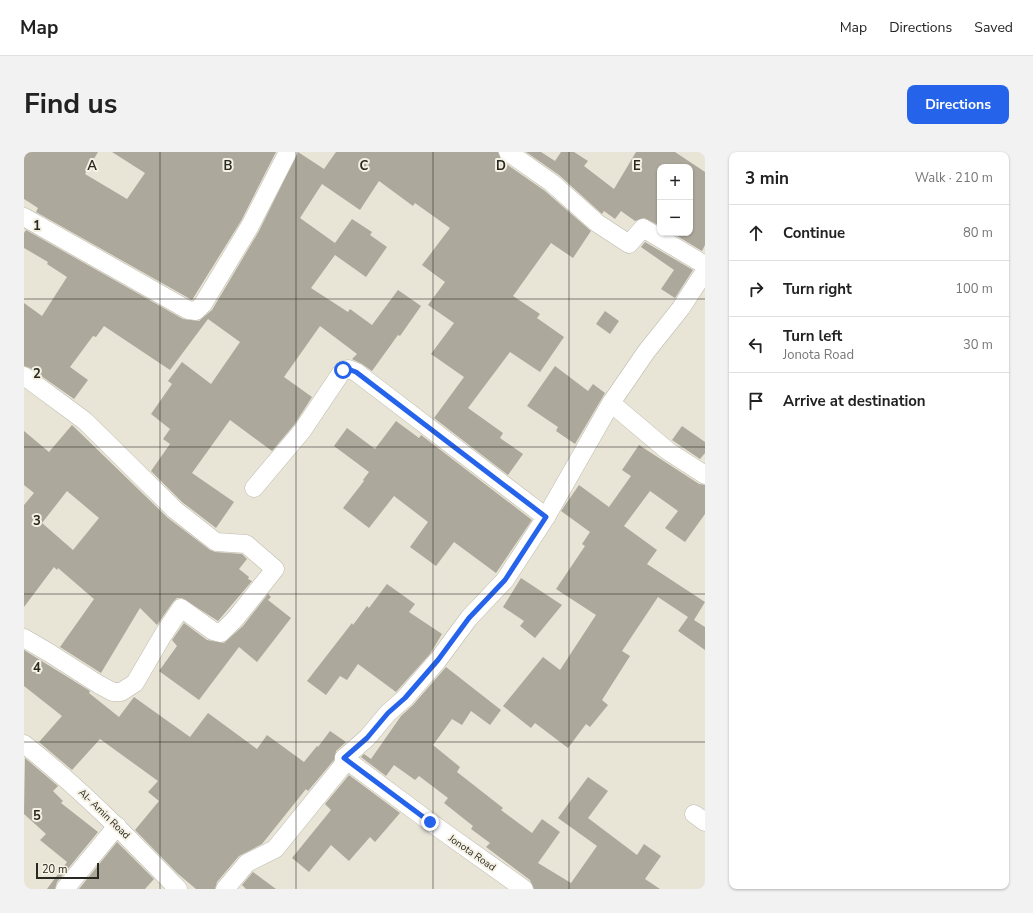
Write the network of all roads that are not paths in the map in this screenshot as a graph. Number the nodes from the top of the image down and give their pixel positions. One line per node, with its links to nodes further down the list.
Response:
1 (288, 152): 3 (street)
2 (508, 152): 4 (street)
3 (24, 218)
4 (705, 265)
5 (705, 272): 7 (street)
6 (24, 376): 11 (street)
7 (611, 403): 8 (street); 10 (street)
8 (705, 475)
9 (254, 488): 10 (street)
10 (546, 517): 13 (street)
11 (24, 638)
12 (24, 744): 14 (street, Al- Amin Road)
13 (344, 758): 17 (street); 18 (street, Jonota Road)
14 (117, 826): 15 (street); 16 (street, Al- Amin Road)
15 (65, 889)
16 (178, 889)
17 (224, 889)
18 (524, 889)

